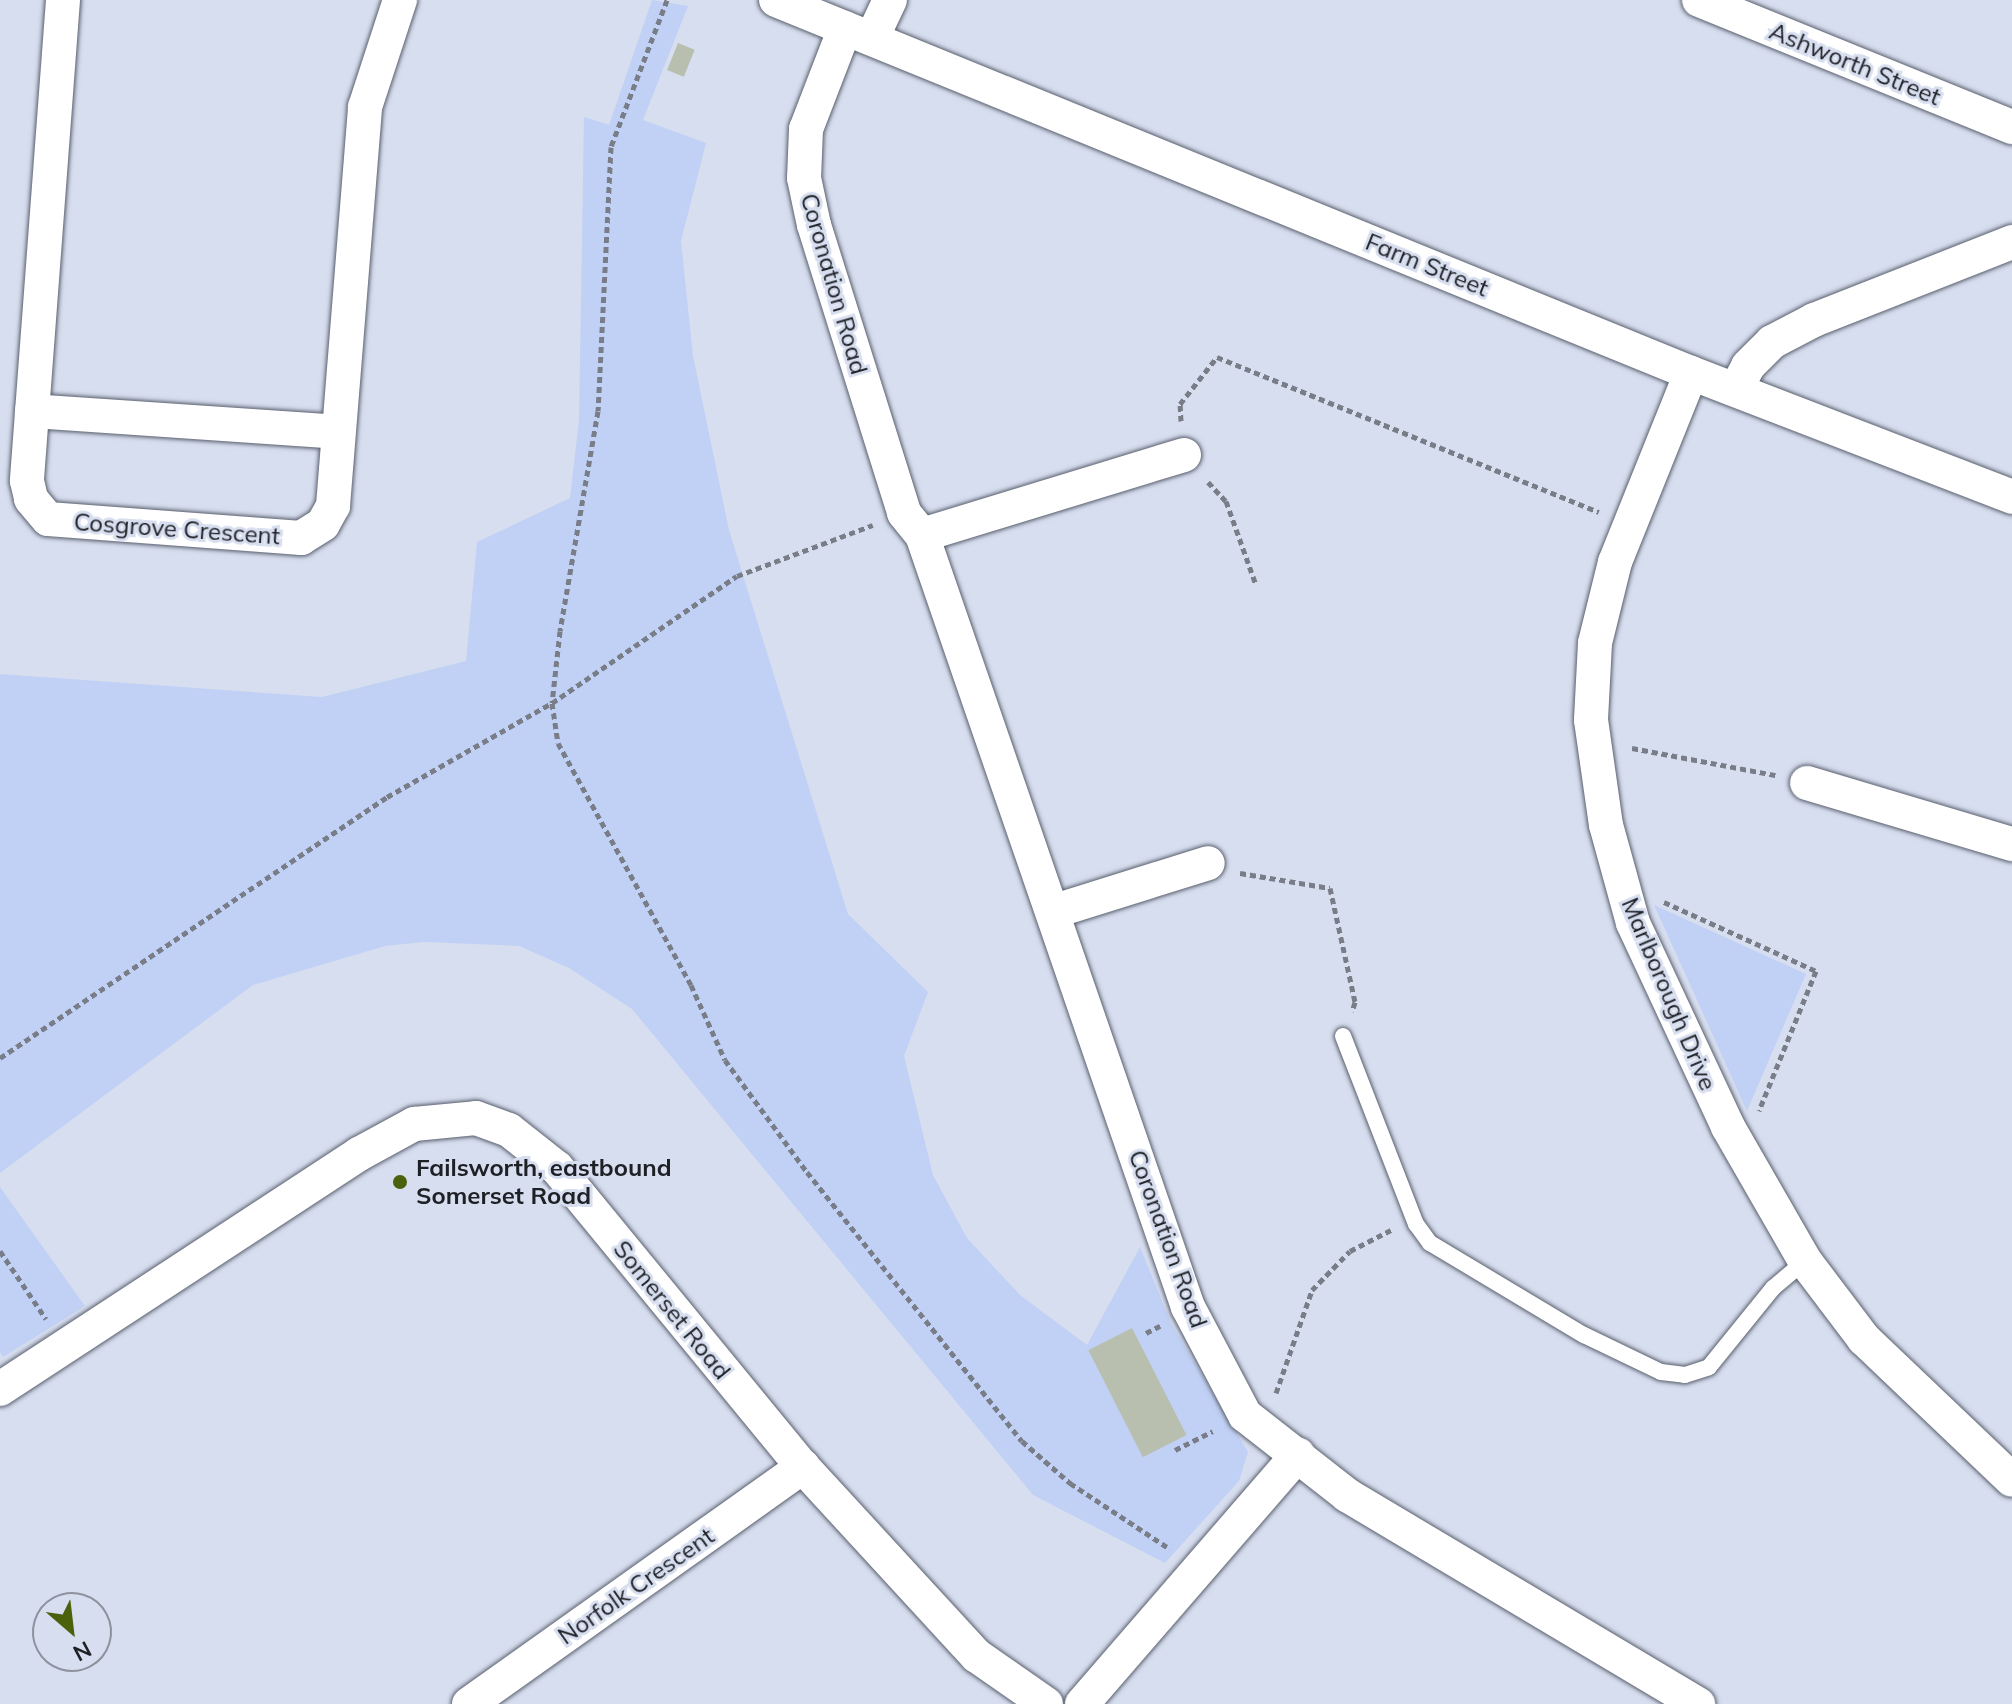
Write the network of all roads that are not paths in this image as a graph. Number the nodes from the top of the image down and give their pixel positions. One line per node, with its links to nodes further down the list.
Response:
1 (63, 0): 11 (street, Cosgrove Crescent)
2 (400, 0): 12 (street, Cosgrove Crescent)
3 (776, 0): 6 (street, Farm Street)
4 (890, 0): 6 (street, Coronation Road)
5 (1699, 0): 7 (street, Ashworth Street)
6 (858, 33): 9 (street, Farm Street); 15 (street, Coronation Road)
7 (2012, 127)
8 (2012, 242): 10 (street)
9 (1691, 373): 10 (street, Farm Street); 21 (street, Marlborough Drive)
10 (1736, 389): 14 (street, Farm Street)
11 (32, 411): 12 (street); 12 (street, Cosgrove Crescent)
12 (338, 432)
13 (1184, 455): 15 (street)
14 (2012, 497)
15 (913, 524): 19 (street, Coronation Road)
16 (1807, 783): 17 (street)
17 (2012, 844)
18 (1208, 863): 19 (street)
19 (1055, 911): 23 (street, Coronation Road)
20 (1343, 1036): 21 (lane)
21 (1805, 1261): 25 (street, Marlborough Drive)
22 (0, 1389): 24 (street, Somerset Road)
23 (1298, 1455): 28 (street); 29 (street, Coronation Road)
24 (803, 1467): 26 (street, Norfolk Crescent); 27 (street, Somerset Road)
25 (2012, 1480)
26 (469, 1704)
27 (1046, 1704)
28 (1082, 1704)
29 (1698, 1704)

